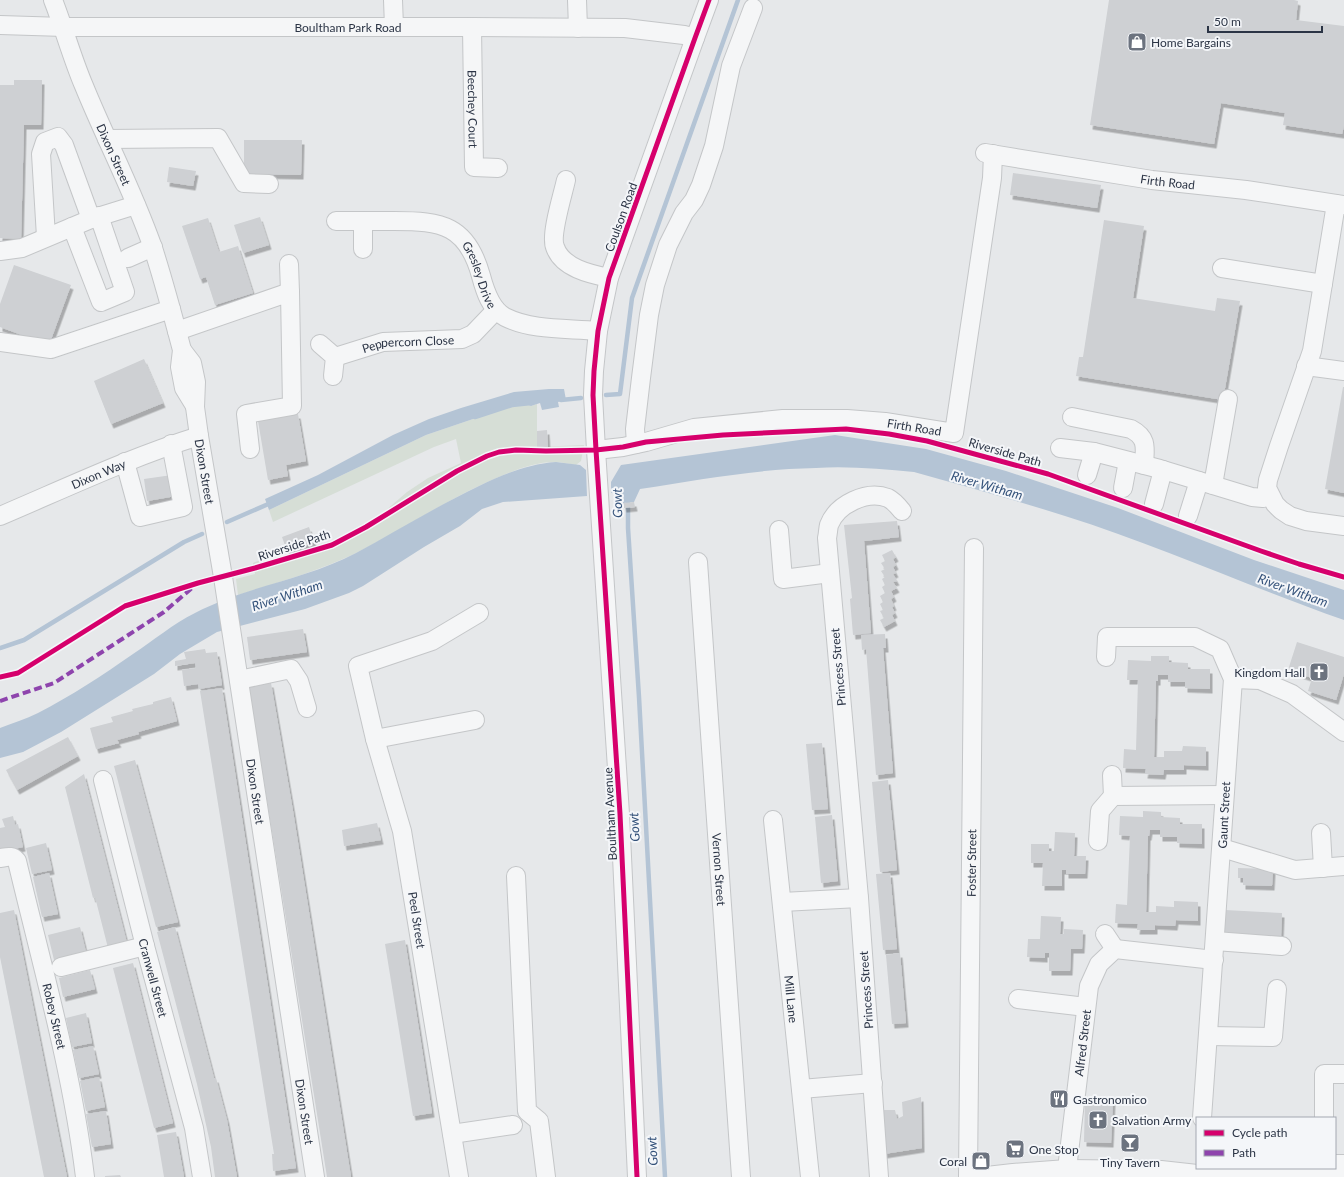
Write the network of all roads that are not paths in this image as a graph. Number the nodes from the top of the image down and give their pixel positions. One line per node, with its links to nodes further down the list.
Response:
1 (53, 0): 10 (street, Dixon Street)
2 (66, 0): 10 (street, Dixon Street)
3 (393, 0): 8 (street)
4 (577, 0): 11 (street)
5 (710, 0): 12 (street, Coulson Road)
6 (753, 8): 46 (street)
7 (0, 25): 10 (street, Boultham Park Road)
8 (394, 26): 9 (street, Boultham Park Road); 10 (street, Boultham Park Road)
9 (472, 26): 11 (street, Boultham Park Road); 14 (street, Beechey Court)
10 (64, 27): 13 (street, Dixon Street)
11 (578, 28): 12 (street, Boultham Park Road)
12 (695, 38): 30 (street, Coulson Road)
13 (107, 139): 16 (street); 18 (street, Dixon Street)
14 (498, 168)
15 (566, 180): 30 (street)
16 (270, 184)
17 (1340, 204): 31 (street); 46 (street, Firth Road)
18 (136, 206): 19 (street); 24 (street, Dixon Street)
19 (95, 218): 22 (street); 22 (street); 23 (street)
20 (336, 221): 21 (street, Gresley Drive)
21 (363, 221): 25 (street); 34 (street, Gresley Drive)
22 (72, 227): 23 (street)
23 (46, 237): 26 (street)
24 (153, 247): 27 (street); 33 (street, Dixon Street)
25 (363, 249)
26 (0, 251)
27 (128, 258)
28 (289, 264): 32 (street)
29 (1222, 268): 31 (street)
30 (610, 278): 36 (street, Coulson Road)
31 (1323, 284): 40 (street)
32 (290, 292): 35 (street); 49 (street)
33 (171, 309): 35 (street, Dixon Street); 37 (street)
34 (496, 310): 36 (street, Gresley Drive); 39 (street, Peppercorn Close)
35 (177, 331): 45 (street, Dixon Street)
36 (598, 331): 50 (street, Coulson Road)
37 (0, 342)
38 (320, 344): 39 (street)
39 (334, 357): 42 (street)
40 (1306, 366): 41 (street); 58 (street)
41 (1344, 371)
42 (333, 376)
43 (1228, 400): 56 (street)
44 (1072, 418): 53 (street)
45 (199, 436): 47 (street, Dixon Way); 71 (street, Dixon Street)
46 (641, 443): 50 (street, Firth Road)
47 (172, 444): 52 (street, Dixon Way); 52 (street)
48 (1060, 448): 51 (street)
49 (250, 449)
50 (596, 450): 114 (street, Boultham Avenue)
51 (1094, 452): 53 (street); 55 (street)
52 (125, 462): 61 (street, Dixon Way)
53 (1136, 463): 54 (street); 57 (street)
54 (1163, 470): 56 (street); 59 (street)
55 (1087, 474)
56 (1206, 483): 58 (street); 62 (street)
57 (1123, 488)
58 (1270, 496): 63 (street)
59 (1154, 504)
60 (902, 511): 67 (street, Princess Street)
61 (0, 516)
62 (1188, 516)
63 (1344, 526)
64 (779, 530): 67 (street)
65 (974, 548): 118 (street, Foster Street)
66 (698, 562): 115 (street, Vernon Street)
67 (830, 574): 88 (street, Princess Street)
68 (479, 613): 75 (street, Peel Street)
69 (1106, 657): 70 (street, Gaunt Street)
70 (1233, 679): 74 (street); 78 (street, Gaunt Street)
71 (239, 680): 72 (street); 111 (street, Dixon Street)
72 (306, 708)
73 (475, 720): 75 (street)
74 (1344, 732)
75 (376, 739): 105 (street, Peel Street)
76 (1112, 775): 79 (street)
77 (103, 780): 91 (street, Cranwell Street)
78 (1224, 795): 79 (street); 83 (street, Gaunt Street)
79 (1113, 796): 82 (street)
80 (773, 820): 89 (street, Mill Lane)
81 (1321, 833): 86 (street)
82 (1098, 841)
83 (1222, 848): 86 (street); 90 (street, Gaunt Street)
84 (7, 858): 109 (street, Robey Street)
85 (1344, 866): 86 (street)
86 (1323, 868)
87 (516, 876): 113 (street)
88 (859, 898): 89 (street); 100 (street, Princess Street)
89 (782, 902): 101 (street, Mill Lane)
90 (1215, 941): 92 (street); 93 (street, Gaunt Street)
91 (145, 946): 94 (street); 110 (street, Cranwell Street)
92 (1282, 946)
93 (1214, 960): 97 (street, Alfred Street); 98 (street, Gaunt Street)
94 (61, 967)
95 (1277, 989): 98 (street)
96 (1018, 999): 97 (street)
97 (1086, 1007): 106 (street, Alfred Street)
98 (1208, 1036): 102 (street, Gaunt Street)
99 (1344, 1074): 103 (street)
100 (873, 1083): 101 (street); 117 (street, Princess Street)
101 (801, 1089): 116 (street, Mill Lane)
102 (1202, 1117)
103 (1324, 1117)
104 (513, 1125): 105 (street)
105 (452, 1134): 112 (street, Peel Street)
106 (1066, 1169): 107 (street); 108 (street)
107 (1197, 1171): 120 (street)
108 (1013, 1175): 119 (street)
109 (85, 1177)
110 (202, 1177)
111 (315, 1177)
112 (459, 1177)
113 (546, 1177)
114 (637, 1177)
115 (741, 1177)
116 (810, 1177)
117 (879, 1177)
118 (968, 1177)
119 (978, 1177)
120 (1339, 1177): 121 (street)
121 (1343, 1177)

